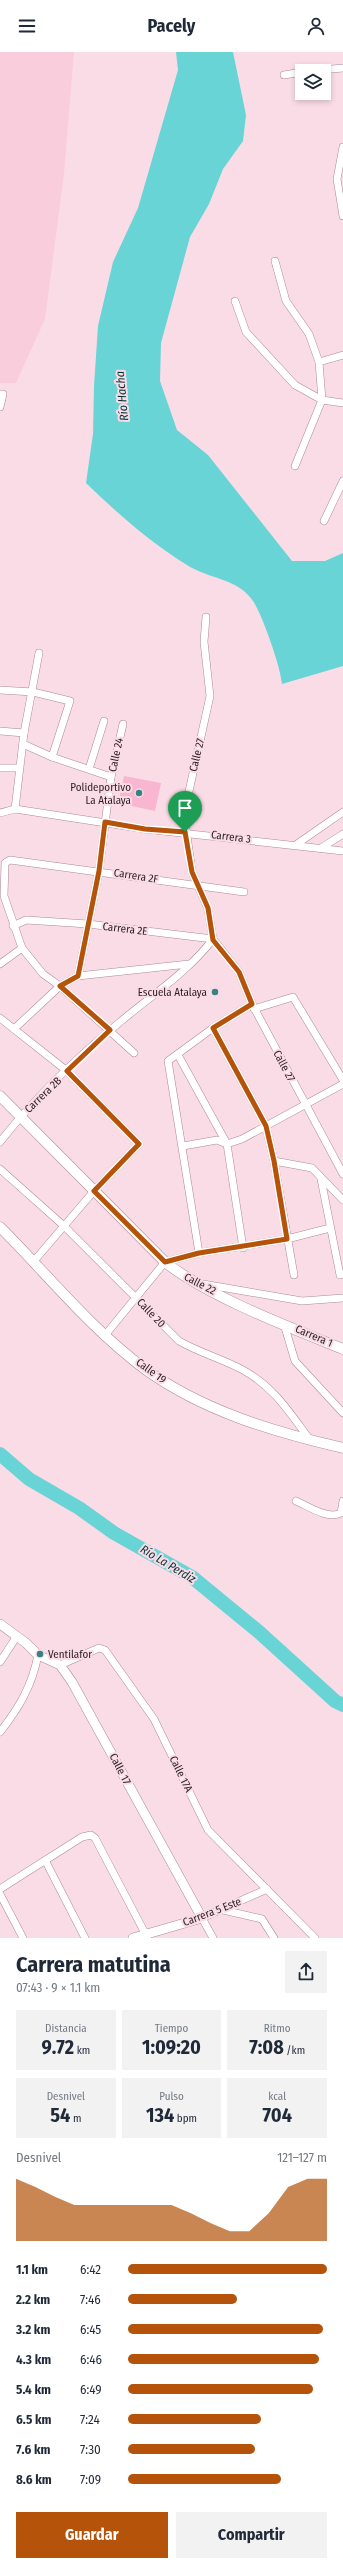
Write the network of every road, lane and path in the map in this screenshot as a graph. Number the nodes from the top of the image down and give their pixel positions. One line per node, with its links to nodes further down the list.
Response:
1 (343, 68): 2 (street)
2 (331, 69)
3 (295, 73): 4 (street)
4 (284, 75)
5 (343, 147): 6 (street)
6 (343, 216)
7 (275, 261): 10 (street)
8 (235, 301): 12 (street)
9 (343, 355): 10 (street)
10 (319, 362): 12 (street)
11 (2, 394): 14 (street)
12 (322, 400): 13 (street); 15 (street)
13 (343, 403)
14 (0, 407)
15 (295, 466)
16 (343, 481): 17 (street)
17 (324, 521)
18 (206, 617): 36 (street, Calle 27)
19 (40, 653): 21 (street)
20 (0, 690): 21 (street)
21 (33, 692): 25 (street); 27 (street)
22 (104, 721): 30 (street)
23 (123, 724): 31 (street, Calle 24)
24 (0, 731): 25 (street)
25 (24, 733): 26 (street)
26 (23, 744): 27 (street); 29 (street)
27 (52, 757): 30 (street)
28 (0, 768): 29 (street)
29 (19, 768): 32 (street)
30 (89, 770): 31 (street)
31 (111, 777): 35 (street, Calle 24)
32 (15, 809): 34 (street, Carrera 3); 35 (street, Carrera 3)
33 (343, 812): 38 (street)
34 (0, 813)
35 (105, 822): 36 (street, Carrera 3); 41 (street, Calle 24)
36 (185, 832): 38 (street, Carrera 3); 42 (street, Calle 27)
37 (343, 834): 39 (street)
38 (297, 844): 39 (street, Carrera 3)
39 (321, 848): 40 (street, Carrera 3)
40 (343, 851)
41 (99, 871): 42 (street, Carrera 2F); 44 (street, Calle 24); 45 (street, Carrera 2F)
42 (198, 886): 43 (street, Carrera 2F); 46 (street, Calle 27)
43 (244, 892)
44 (88, 924): 45 (street, Carrera 2E); 46 (street, Carrera 2E); 50 (street, Calle 24)
45 (12, 926): 47 (street)
46 (213, 940): 49 (street, Carrera 2B); 52 (street, Calle 27)
47 (22, 948): 48 (street); 51 (street)
48 (0, 964)
49 (191, 964): 50 (street); 56 (street, Carrera 2B)
50 (78, 976): 51 (street)
51 (60, 986): 55 (street); 56 (street)
52 (253, 1006): 54 (street); 60 (street); 63 (street, Calle 27)
53 (0, 1018): 55 (street)
54 (213, 1028): 58 (street); 65 (street)
55 (14, 1030): 59 (street)
56 (110, 1030): 57 (street); 59 (street, Carrera 2B)
57 (134, 1053)
58 (178, 1055): 67 (street); 68 (street)
59 (67, 1071): 64 (street, Carrera 2B); 73 (street)
60 (343, 1080)
61 (343, 1084): 63 (street)
62 (0, 1096): 64 (main road, Calle 22)
63 (305, 1104): 65 (street); 71 (street, Calle 27)
64 (20, 1117): 66 (street, Carrera 2B); 73 (main road, Calle 22)
65 (266, 1126): 67 (street); 69 (street)
66 (0, 1142)
67 (227, 1144): 68 (street); 79 (street)
68 (182, 1146): 80 (street)
69 (274, 1161): 72 (street); 78 (street)
70 (0, 1168): 75 (street, Calle 20)
71 (343, 1174)
72 (321, 1179): 74 (street); 77 (street)
73 (94, 1191): 75 (street); 82 (main road, Calle 22)
74 (343, 1200)
75 (64, 1226): 81 (street); 86 (street, Calle 20)
76 (0, 1227): 81 (main road, Calle 19)
77 (330, 1228): 78 (street); 83 (street)
78 (287, 1239): 79 (street); 84 (street)
79 (243, 1248): 80 (street)
80 (199, 1253): 82 (street)
81 (34, 1261): 89 (main road, Calle 19)
82 (165, 1262): 85 (main road, Calle 22); 86 (street)
83 (342, 1274)
84 (294, 1275)
85 (197, 1283): 87 (street); 88 (main road, Calle 22)
86 (137, 1298): 89 (street); 92 (street, Calle 20)
87 (343, 1298)
88 (284, 1324): 90 (main road, Carrera 1); 91 (street)
89 (106, 1334): 92 (main road, Calle 19)
90 (343, 1349)
91 (343, 1413)
92 (311, 1441): 93 (main road, Calle 19)
93 (343, 1448)
94 (296, 1501): 95 (street)
95 (343, 1501)
96 (0, 1624): 97 (main road)
97 (18, 1636): 98 (main road); 99 (street)
98 (38, 1656): 100 (main road); 101 (street)
99 (0, 1662)
100 (60, 1665): 104 (street, Calle 17A); 107 (main road, Calle 17)
101 (0, 1732)
102 (45, 1860): 103 (street); 108 (street); 110 (street)
103 (0, 1889)
104 (267, 1889): 106 (street, Carrera 5 Este); 114 (street, Calle 17A)
105 (0, 1894): 109 (street)
106 (223, 1910): 107 (street, Carrera 5 Este); 113 (street)
107 (202, 1918): 108 (main road, Carrera 5 Este); 112 (street, Calle 17)
108 (146, 1936): 111 (main road, Carrera 5 Este)
109 (23, 1938)
110 (85, 1938)
111 (133, 1938)
112 (213, 1938)
113 (274, 1938)
114 (315, 1938)

